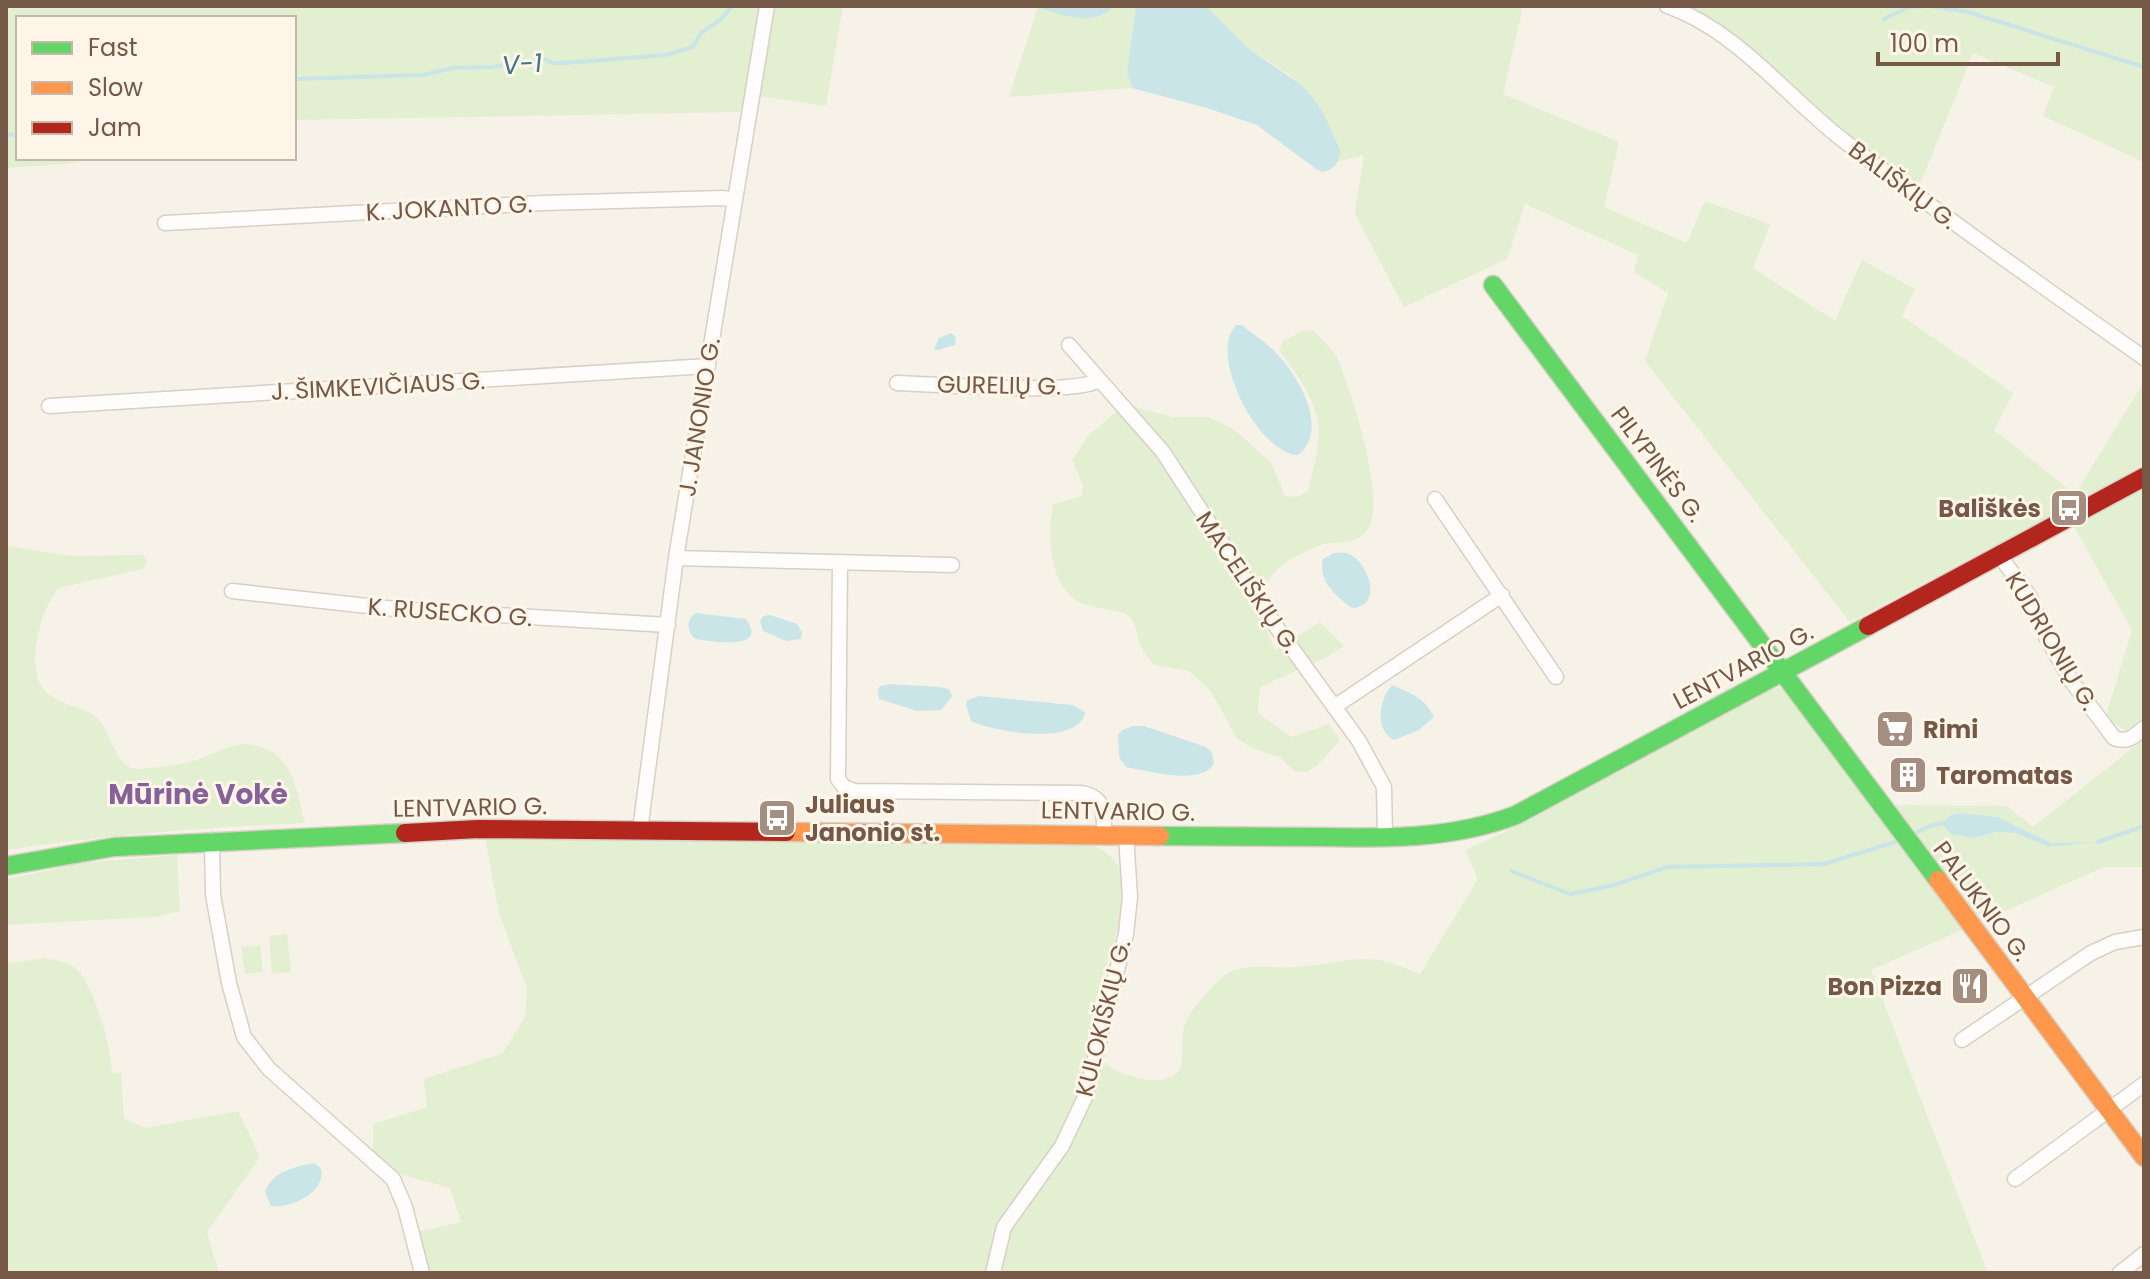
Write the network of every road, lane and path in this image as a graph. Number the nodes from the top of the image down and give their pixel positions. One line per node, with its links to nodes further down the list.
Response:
1 (767, 6): 3 (street, J. JANONIO G.)
2 (1667, 6): 7 (street, BALIŠKIŲ G.)
3 (734, 200): 4 (street, K. JOKANTO G.); 8 (street, J. JANONIO G.)
4 (165, 223)
5 (1493, 285): 21 (main road, PILYPINĖS G.)
6 (1069, 345): 9 (street, MACELIŠKIŲ G.)
7 (2144, 358)
8 (708, 366): 11 (street, J. ŠIMKEVIČIAUS G.); 15 (street, J. JANONIO G.)
9 (1099, 380): 10 (street, GURELIŲ G.); 23 (street, MACELIŠKIŲ G.)
10 (897, 383)
11 (49, 406)
12 (2144, 477): 14 (main road, LENTVARIO G.)
13 (1435, 499): 19 (street)
14 (1999, 555): 21 (main road, LENTVARIO G.); 24 (street, KUDRIONIŲ G.)
15 (676, 558): 16 (street); 20 (street, J. JANONIO G.)
16 (840, 562): 17 (street); 26 (street)
17 (952, 565)
18 (232, 591): 20 (street, K. RUSECKO G.)
19 (1502, 595): 22 (street); 23 (street)
20 (668, 625): 25 (street, J. JANONIO G.)
21 (1782, 673): 28 (main road, LENTVARIO G.); 32 (main road, PALUKNIO G.)
22 (1556, 677)
23 (1334, 707): 28 (street, MACELIŠKIŲ G.)
24 (2144, 728)
25 (640, 830): 26 (main road, LENTVARIO G.); 29 (main road, LENTVARIO G.)
26 (1104, 835): 27 (main road, LENTVARIO G.)
27 (1126, 835): 28 (main road, LENTVARIO G.); 40 (street, KULOKIŠKIŲ G.)
28 (1385, 838)
29 (212, 840): 30 (main road, LENTVARIO G.); 39 (street)
30 (6, 866)
31 (2144, 937): 32 (street)
32 (2023, 997): 33 (street); 35 (main road, PALUKNIO G.)
33 (1962, 1040)
34 (2144, 1084): 35 (street)
35 (2109, 1111): 36 (main road, PALUKNIO G.); 37 (street)
36 (2144, 1157)
37 (2015, 1179)
38 (2144, 1254): 41 (street)
39 (422, 1273)
40 (993, 1273)
41 (2120, 1273)

